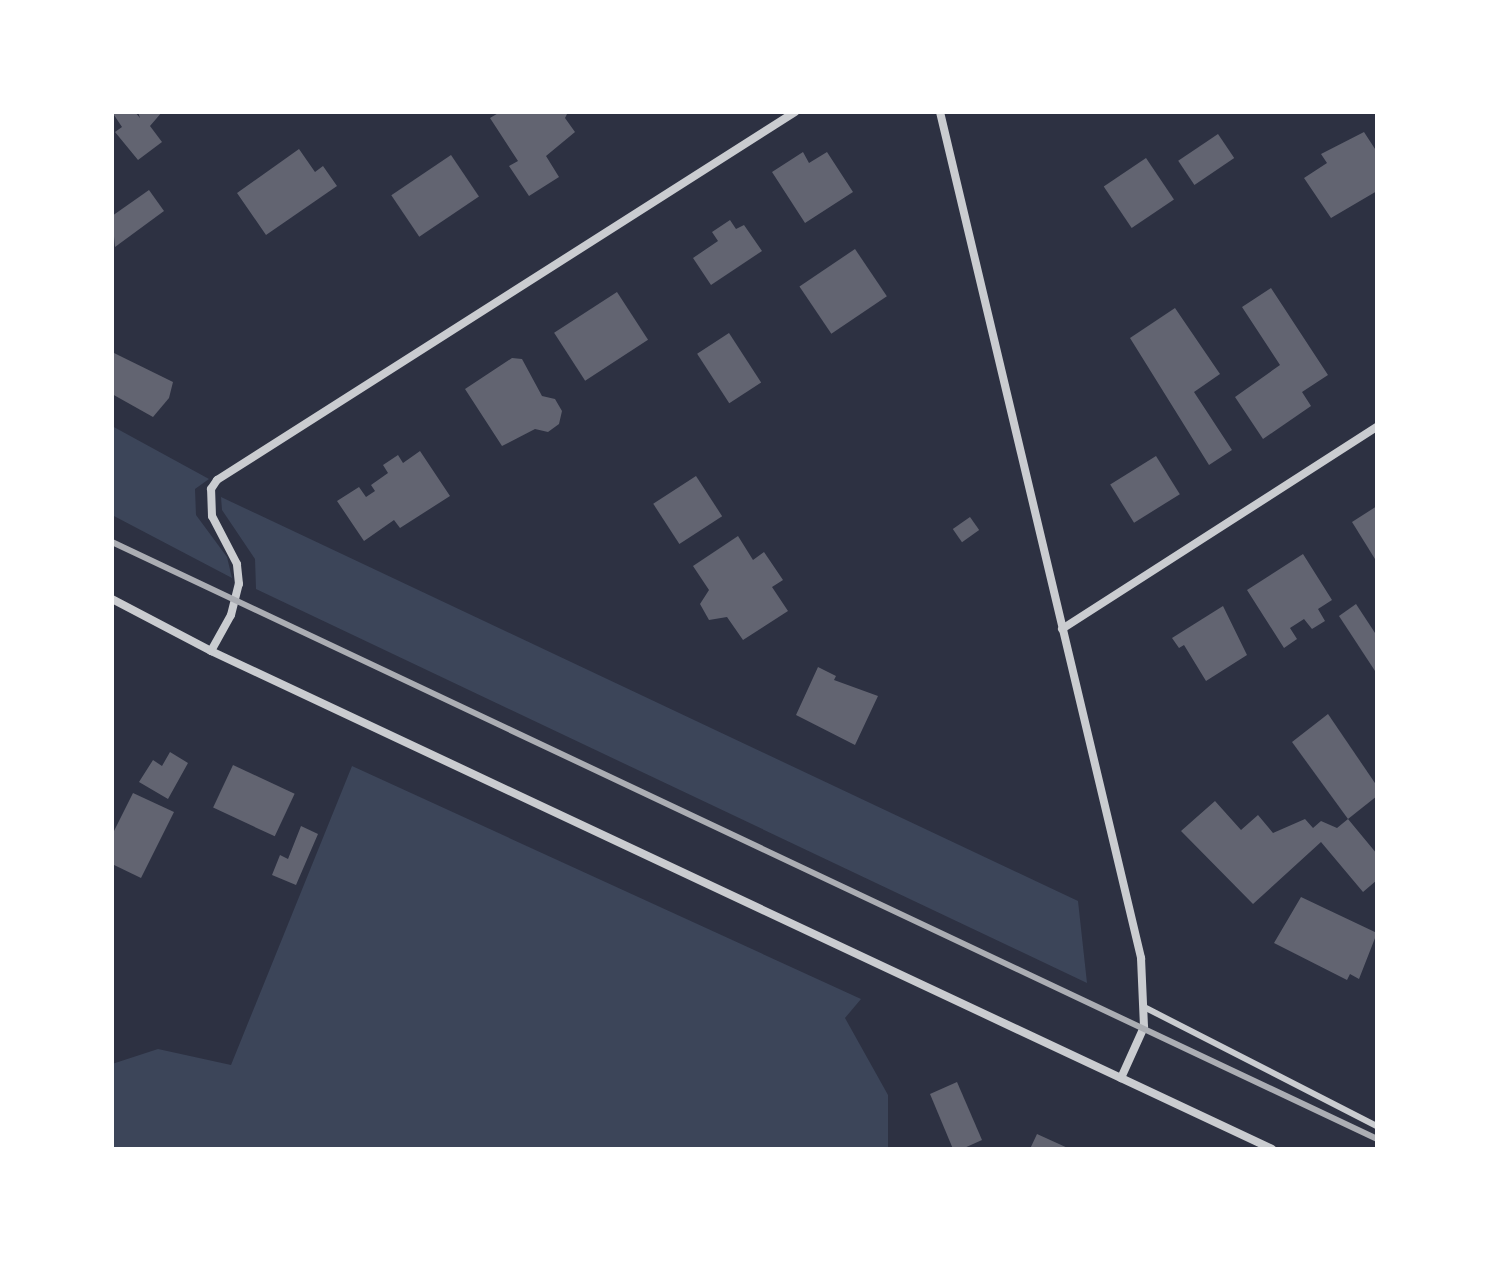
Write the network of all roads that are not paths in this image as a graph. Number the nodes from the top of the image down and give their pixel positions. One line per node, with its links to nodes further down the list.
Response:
1 (795, 112): 6 (street)
2 (940, 112): 5 (street)
3 (1377, 427): 5 (street)
4 (112, 599): 6 (street)
5 (1062, 629): 7 (street)
6 (211, 651): 8 (street)
7 (1146, 1008): 8 (street); 9 (lane)
8 (1121, 1078): 10 (street)
9 (1377, 1126)
10 (1272, 1149)

